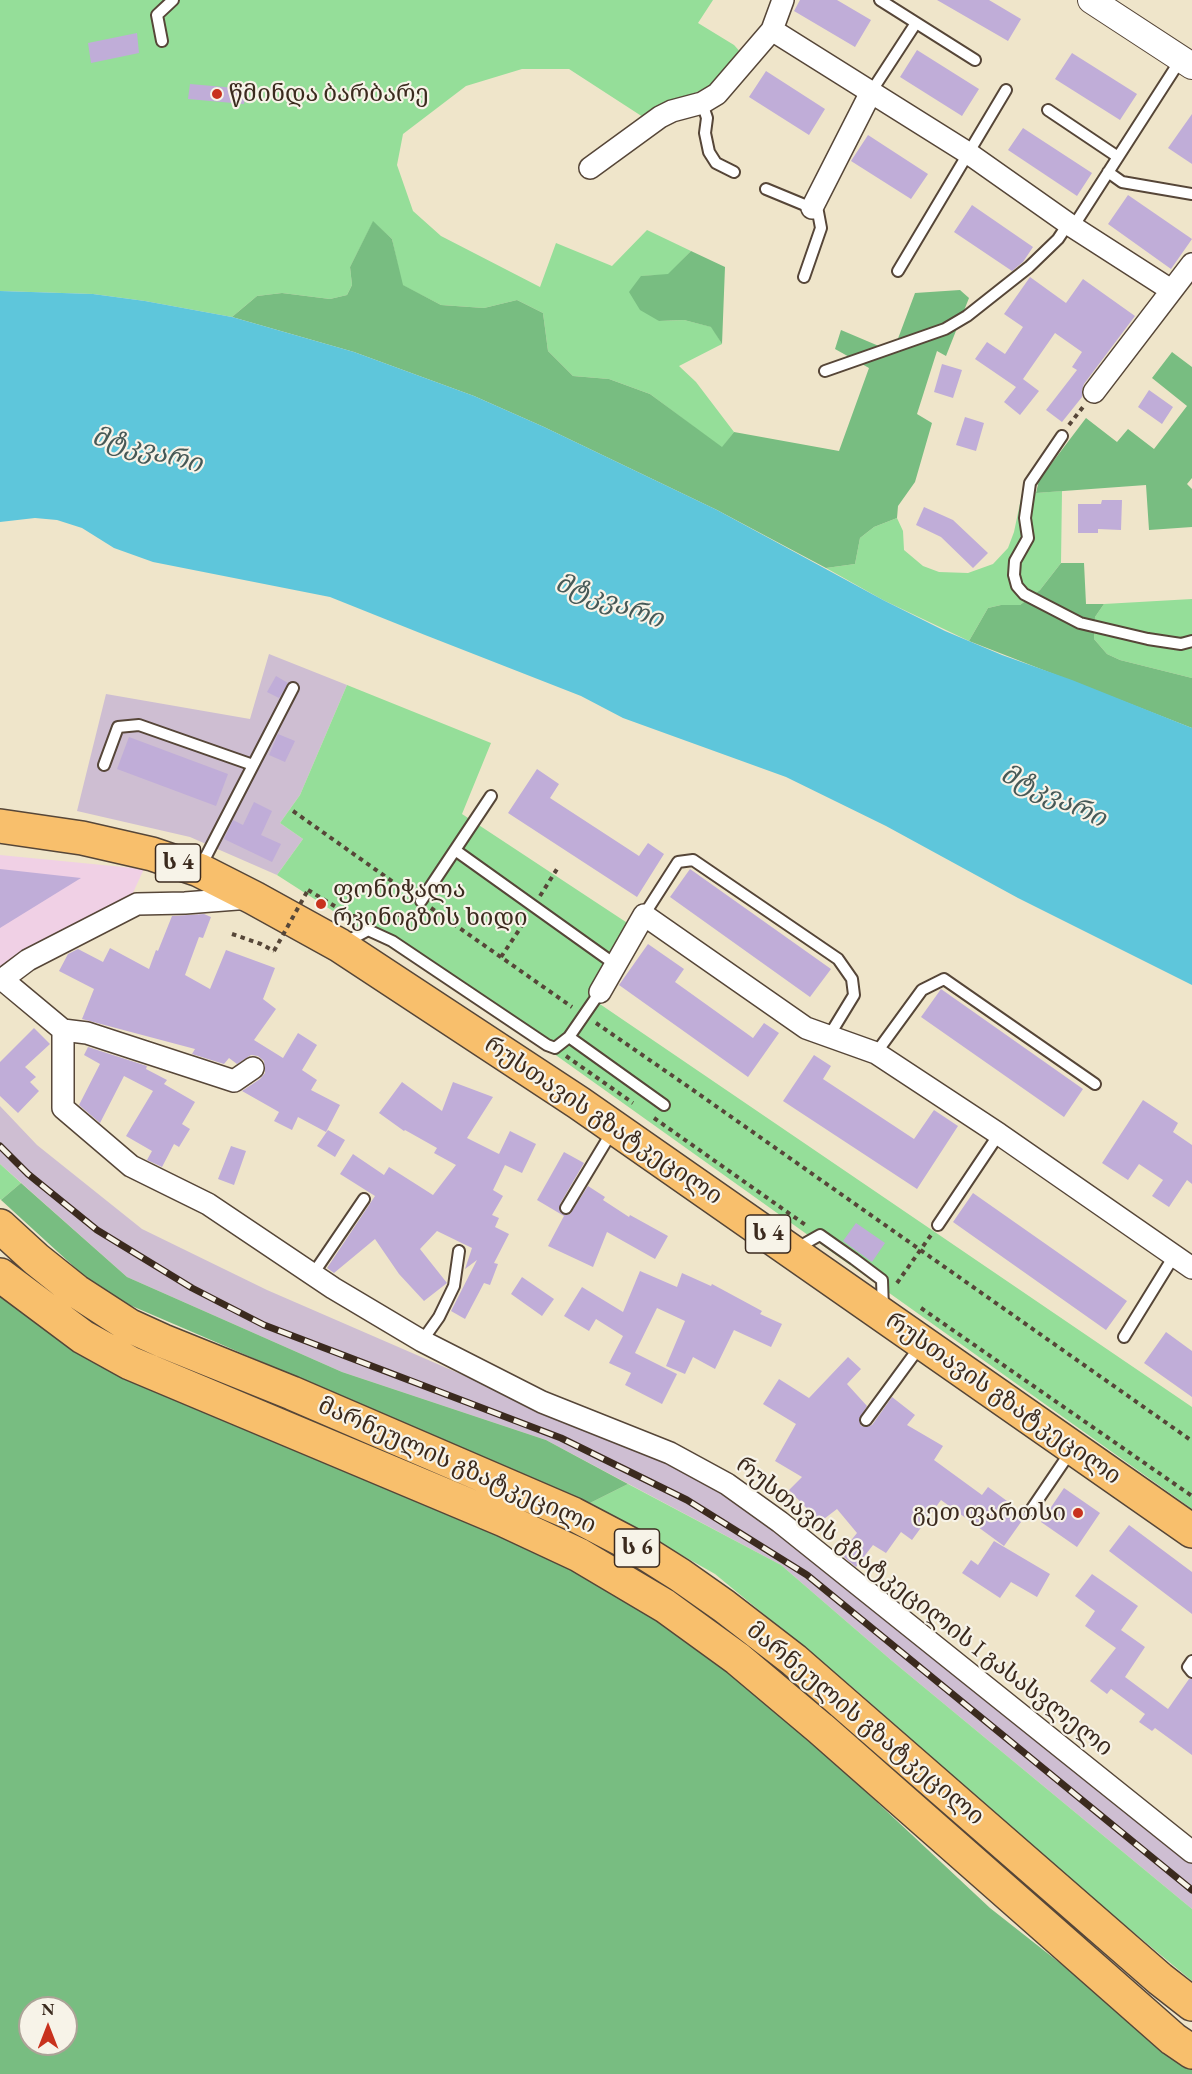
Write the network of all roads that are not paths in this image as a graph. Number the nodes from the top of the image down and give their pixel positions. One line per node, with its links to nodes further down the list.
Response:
1 (173, 0): 7 (lane)
2 (783, 0): 6 (street)
3 (880, 0): 5 (lane)
4 (1091, 0): 9 (street)
5 (916, 23): 8 (lane); 11 (lane)
6 (772, 30): 11 (street); 12 (street)
7 (162, 40)
8 (975, 60)
9 (1186, 62): 15 (lane)
10 (1006, 90): 14 (lane)
11 (871, 92): 14 (street); 21 (street)
12 (702, 103): 16 (street); 17 (lane)
13 (1048, 110): 15 (lane)
14 (968, 153): 22 (street); 24 (lane)
15 (1118, 157): 18 (lane)
16 (590, 168)
17 (734, 172)
18 (1108, 172): 20 (lane); 22 (lane)
19 (766, 189): 21 (lane)
20 (1192, 194)
21 (812, 208): 25 (lane)
22 (1071, 226): 26 (street); 27 (lane)
23 (1192, 264): 26 (street)
24 (898, 271)
25 (804, 277)
26 (1171, 290): 28 (street)
27 (825, 371)
28 (1094, 392)
29 (1062, 436): 30 (lane)
30 (1192, 641)
31 (293, 688): 33 (lane)
32 (104, 765): 33 (lane)
33 (253, 765): 37 (lane)
34 (491, 796): 36 (lane)
35 (0, 826): 37 (highway, რუსთავის გზატკეცილი / ს 4)
36 (455, 850): 39 (lane); 42 (lane)
37 (199, 870): 38 (highway, რუსთავის გზატკეცილი / ს 4)
38 (254, 897): 41 (highway, რუსთავის გზატკეცილი / ს 4); 43 (street)
39 (421, 901)
40 (644, 915): 42 (street); 46 (street); 46 (lane)
41 (339, 945): 47 (lane); 52 (highway, რუსთავის გზატკეცილი / ს 4)
42 (616, 964): 44 (street)
43 (2, 980): 45 (street)
44 (600, 992): 47 (lane)
45 (63, 1030): 49 (street); 62 (street, რუსთავის გზატკეცილის I გასასვლელი)
46 (829, 1036): 48 (street)
47 (569, 1037): 51 (lane)
48 (876, 1053): 50 (lane); 53 (street)
49 (253, 1068)
50 (1095, 1084)
51 (664, 1105)
52 (628, 1118): 55 (lane); 58 (highway, რუსთავის გზატკეცილი / ს 4)
53 (999, 1134): 56 (lane); 60 (street)
54 (364, 1198): 62 (lane)
55 (566, 1208)
56 (938, 1225)
57 (0, 1226): 75 (highway, მარნეულის გზატკეცილი / ს 6)
58 (806, 1243): 64 (highway, რუსთავის გზატკეცილი / ს 4); 64 (lane)
59 (459, 1251): 66 (lane)
60 (1174, 1256): 61 (street); 65 (lane)
61 (1192, 1268)
62 (313, 1274): 66 (street, რუსთავის გზატკეცილის I გასასვლელი)
63 (0, 1275): 76 (highway, მარნეულის გზატკეცილი / ს 6)
64 (884, 1315): 67 (highway, რუსთავის გზატკეცილი / ს 4)
65 (1124, 1337)
66 (423, 1341): 74 (street, რუსთავის გზატკეცილის I გასასვლელი)
67 (923, 1343): 68 (lane); 69 (highway, რუსთავის გზატკეცილი / ს 4)
68 (866, 1420)
69 (1073, 1448): 70 (lane); 71 (highway, რუსთავის გზატკეცილი / ს 4)
70 (1031, 1510)
71 (1192, 1531)
72 (1192, 1661): 73 (lane)
73 (1192, 1672)
74 (1192, 1852)
75 (1192, 2004)
76 (1192, 2052)

